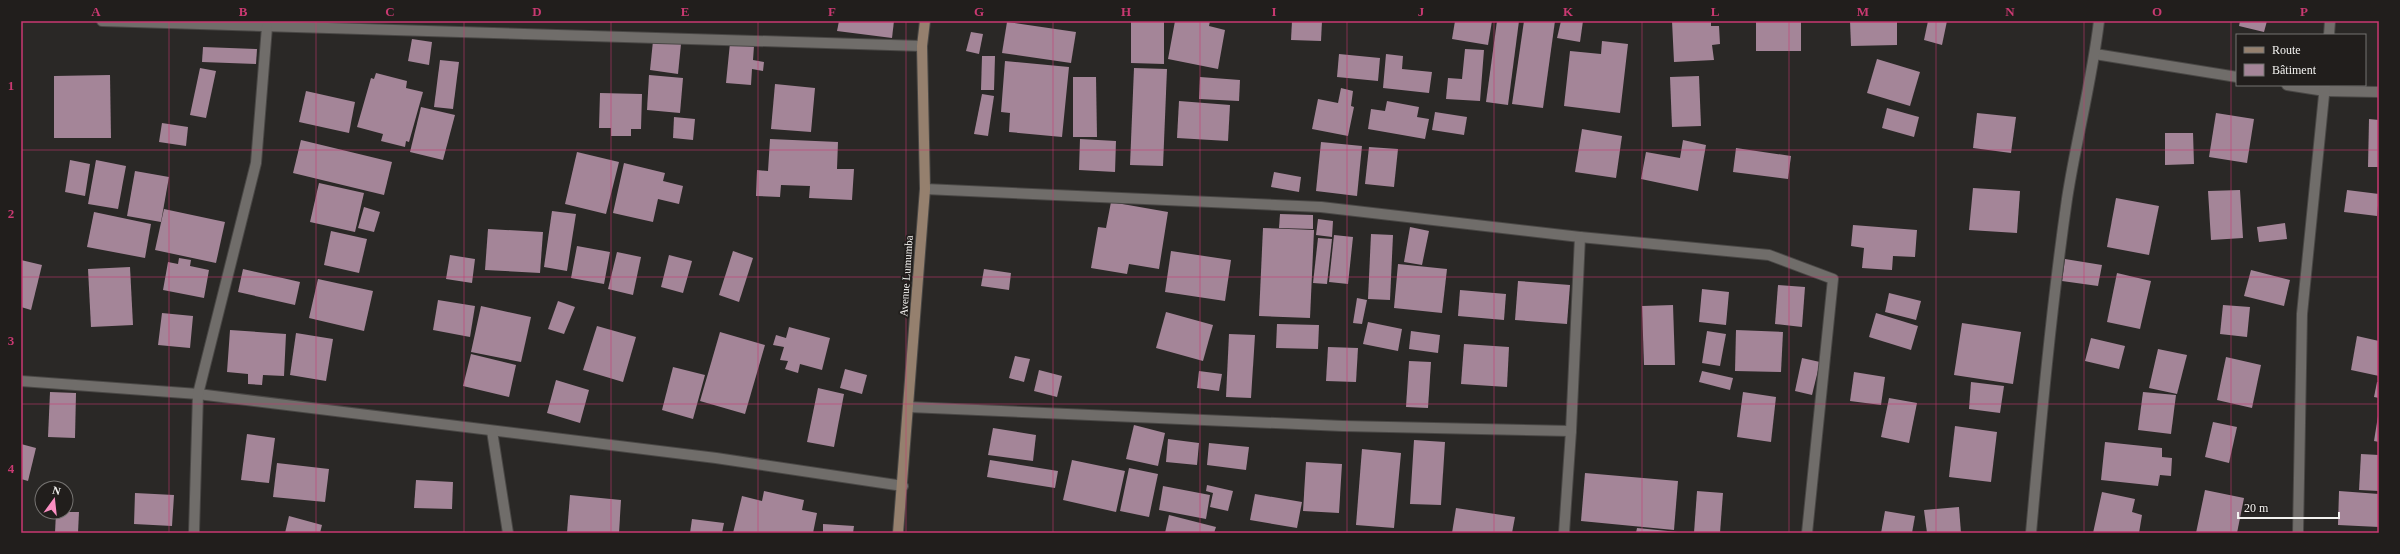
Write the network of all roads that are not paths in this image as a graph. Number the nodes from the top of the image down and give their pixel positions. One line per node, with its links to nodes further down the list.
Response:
1 (102, 21): 5 (street)
2 (925, 21): 7 (main road, Avenue Lumumba)
3 (2099, 21): 8 (street)
4 (2330, 21): 6 (street)
5 (267, 27): 7 (street); 16 (street)
6 (2329, 34)
7 (922, 46): 13 (main road, Avenue Lumumba)
8 (2095, 54): 9 (street); 26 (street)
9 (2236, 77)
10 (2300, 86): 11 (street)
11 (2325, 88): 12 (street); 27 (street)
12 (2379, 92)
13 (925, 189): 14 (street); 17 (main road, Avenue Lumumba)
14 (1580, 237): 19 (street); 25 (street)
15 (21, 381): 16 (street)
16 (198, 394): 18 (street); 21 (street)
17 (909, 408): 19 (street); 20 (main road, Avenue Lumumba)
18 (492, 431): 20 (street); 22 (street)
19 (1571, 431): 24 (street)
20 (903, 486): 23 (main road, Avenue Lumumba)
21 (194, 533)
22 (508, 533)
23 (898, 533)
24 (1564, 533)
25 (1808, 533)
26 (2031, 533)
27 (2298, 533)

